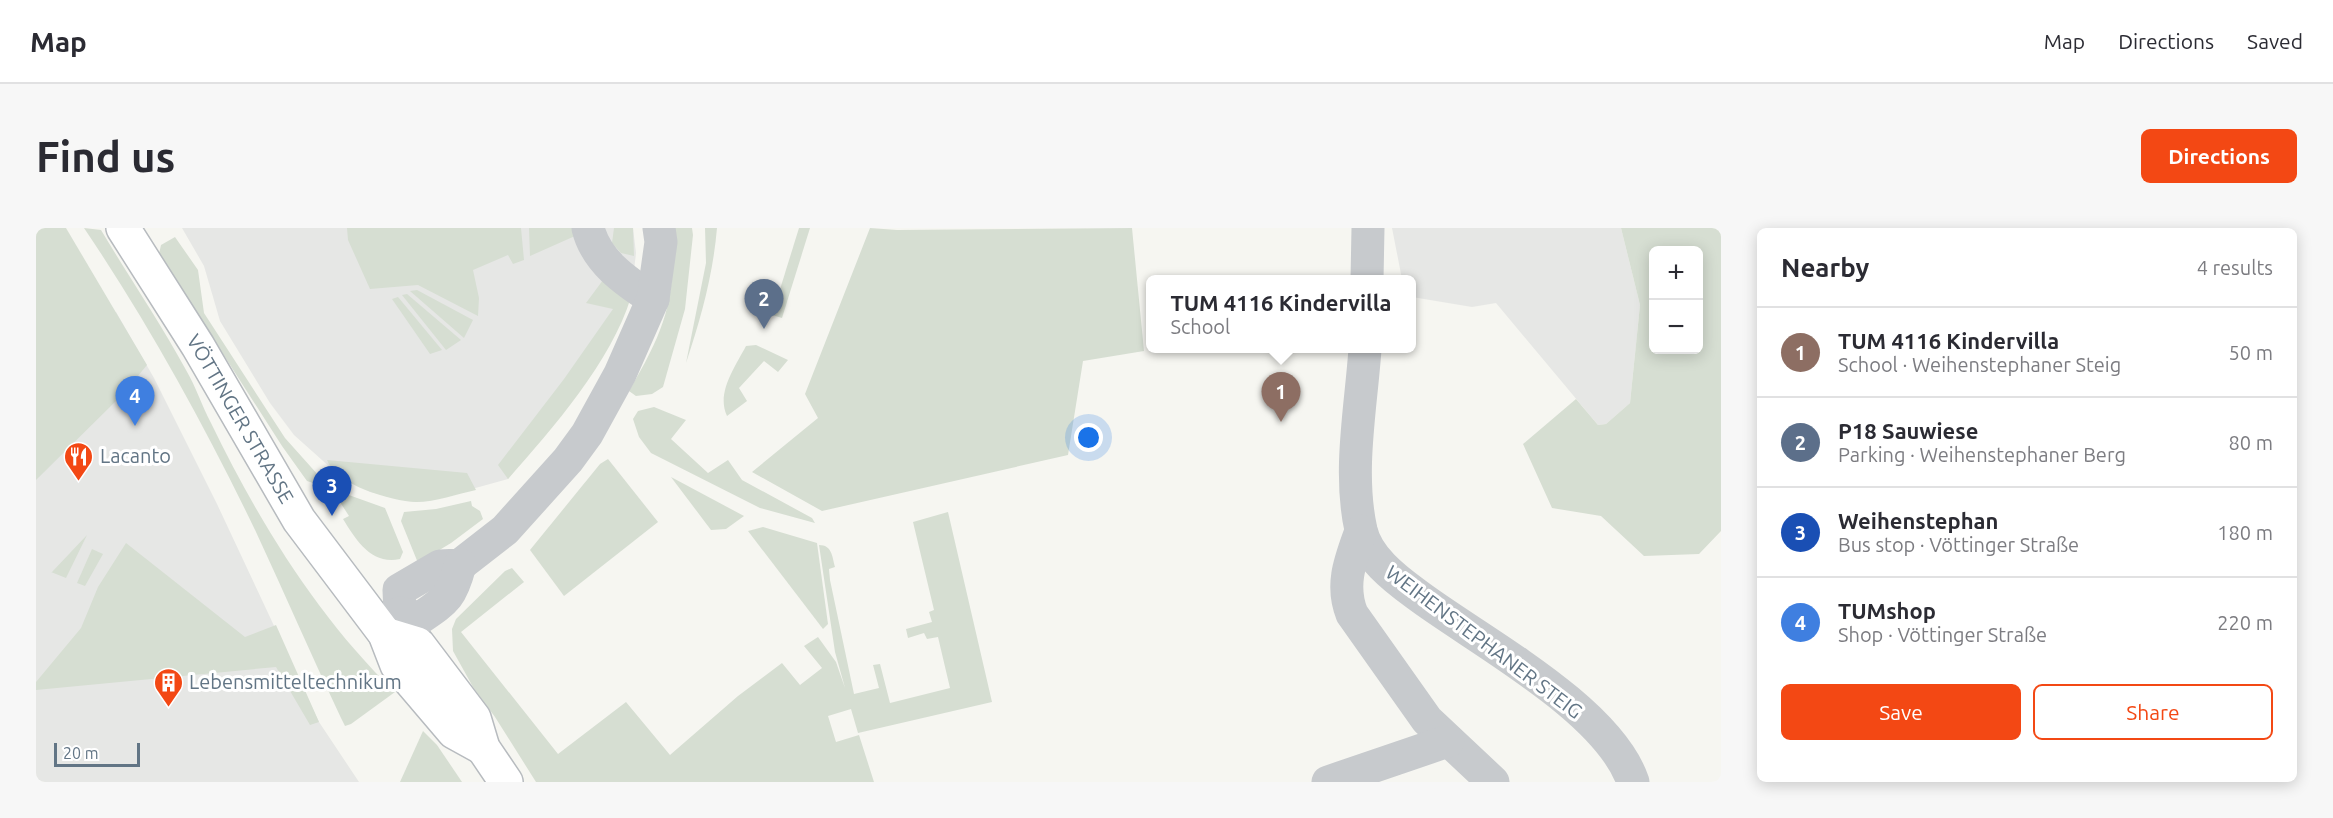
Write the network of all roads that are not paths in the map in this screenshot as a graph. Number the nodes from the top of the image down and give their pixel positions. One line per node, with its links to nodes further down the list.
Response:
1 (123, 228): 9 (main road, VÖTTINGER STRASSE)
2 (588, 228): 6 (street)
3 (659, 228): 6 (street)
4 (1368, 228): 5 (street)
5 (1367, 275)
6 (653, 299): 9 (street)
7 (1365, 353): 8 (street, WEIHENSTEPHANER STEIG)
8 (1361, 531): 10 (street); 14 (street, WEIHENSTEPHANER STEIG)
9 (389, 625): 11 (main road)
10 (1448, 741): 12 (street); 13 (street)
11 (506, 782)
12 (1328, 782)
13 (1494, 782)
14 (1633, 782)

